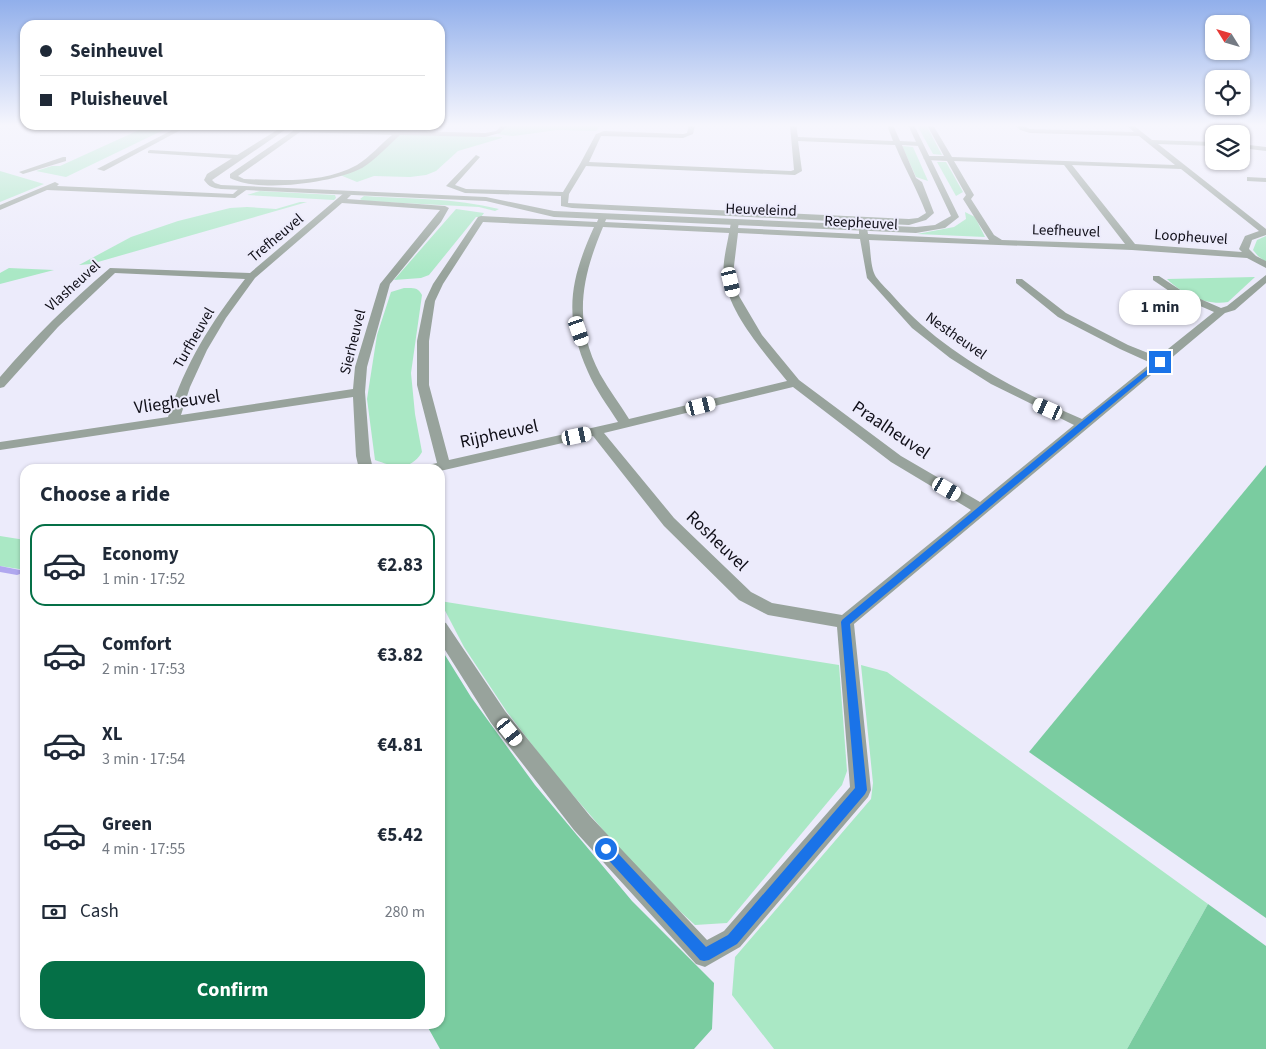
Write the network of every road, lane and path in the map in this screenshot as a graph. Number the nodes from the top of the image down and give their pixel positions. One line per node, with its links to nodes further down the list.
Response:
1 (213, 174): 15 (street)
2 (236, 174): 3 (street)
3 (337, 174)
4 (461, 174): 17 (street)
5 (578, 174): 17 (street)
6 (911, 174): 21 (street)
7 (934, 174): 22 (street)
8 (958, 174): 24 (street)
9 (1075, 174): 25 (street)
10 (1190, 174): 23 (street)
11 (63, 180): 14 (street)
12 (1250, 180): 13 (street)
13 (1266, 180)
14 (46, 188): 15 (street); 19 (street)
15 (245, 188): 16 (street)
16 (349, 193): 18 (street); 20 (street)
17 (565, 194): 21 (street)
18 (340, 201): 28 (street, Trefheuvel); 36 (street, Sierheuvel)
19 (0, 208)
20 (602, 221): 21 (street, Reepheuvel); 38 (street); 43 (street, Rijpheuvel)
21 (735, 222): 22 (street, Reepheuvel); 34 (street, Praalheuvel)
22 (864, 232): 24 (street, Reepheuvel); 39 (street, Nestheuvel)
23 (1266, 232): 26 (street)
24 (1000, 243): 25 (street, Leefheuvel)
25 (1132, 247): 26 (street, Loopheuvel)
26 (1248, 255): 27 (street)
27 (1266, 264)
28 (252, 276): 35 (street, Vlasheuvel); 37 (street, Turfheuvel)
29 (1156, 278): 32 (street)
30 (1266, 278): 32 (street)
31 (1018, 281): 33 (street)
32 (1221, 311): 33 (street)
33 (1160, 362): 39 (street)
34 (795, 383): 38 (street, Rijpheuvel); 45 (street, Praalheuvel)
35 (0, 384)
36 (359, 392): 37 (street, Vliegheuvel); 42 (street, Sierheuvel)
37 (173, 421): 41 (street, Vliegheuvel)
38 (626, 424): 40 (street, Rijpheuvel)
39 (1082, 424): 45 (street)
40 (596, 432): 44 (street, Rijpheuvel); 46 (street, Rosheuvel)
41 (0, 446)
42 (365, 464)
43 (444, 464)
44 (445, 465)
45 (981, 509): 46 (street)
46 (845, 622): 47 (street)
47 (445, 636)

